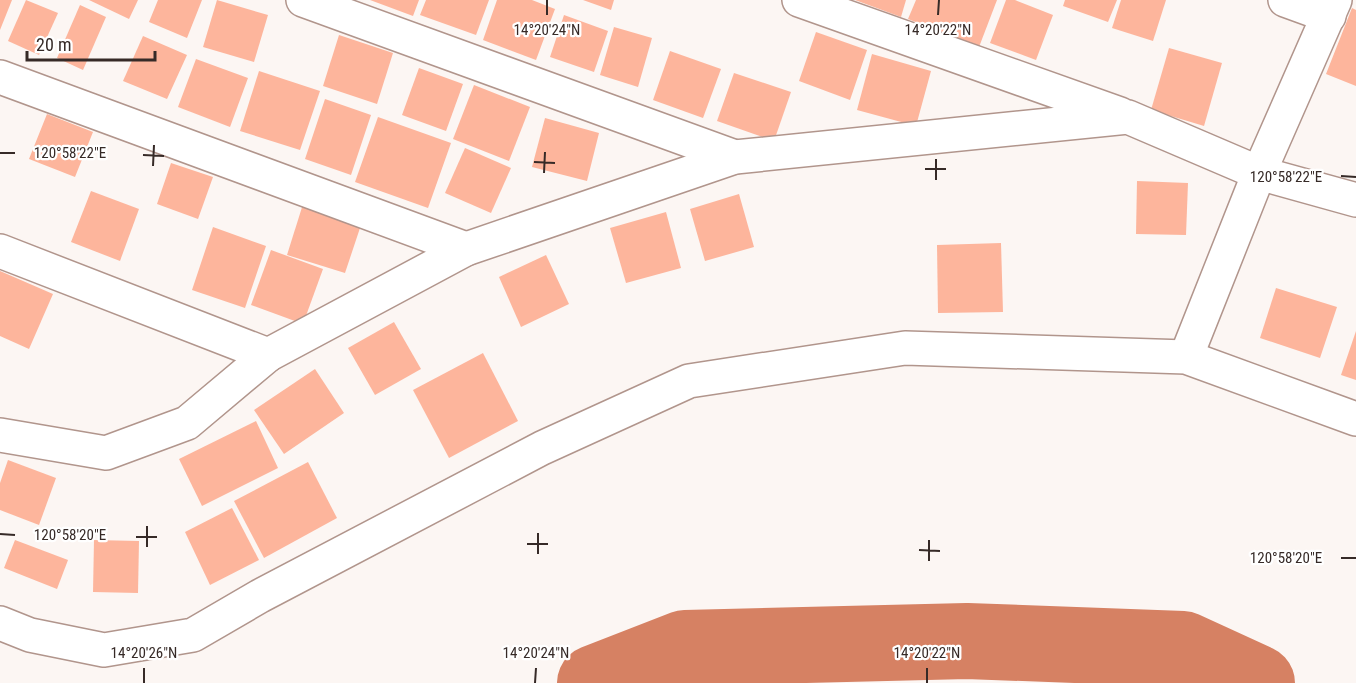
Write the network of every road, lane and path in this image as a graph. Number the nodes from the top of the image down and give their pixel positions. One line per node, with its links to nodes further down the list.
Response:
1 (303, 0): 7 (street)
2 (799, 0): 6 (street)
3 (1285, 0): 4 (street)
4 (1332, 8): 8 (street)
5 (0, 77): 10 (street)
6 (1128, 117): 7 (street); 8 (street)
7 (735, 157): 10 (street)
8 (1258, 173): 9 (street); 13 (street)
9 (1356, 200)
10 (466, 249): 12 (street)
11 (0, 251): 12 (street)
12 (268, 355): 15 (street)
13 (1186, 357): 14 (street); 16 (street)
14 (1356, 419)
15 (0, 435)
16 (0, 623)

